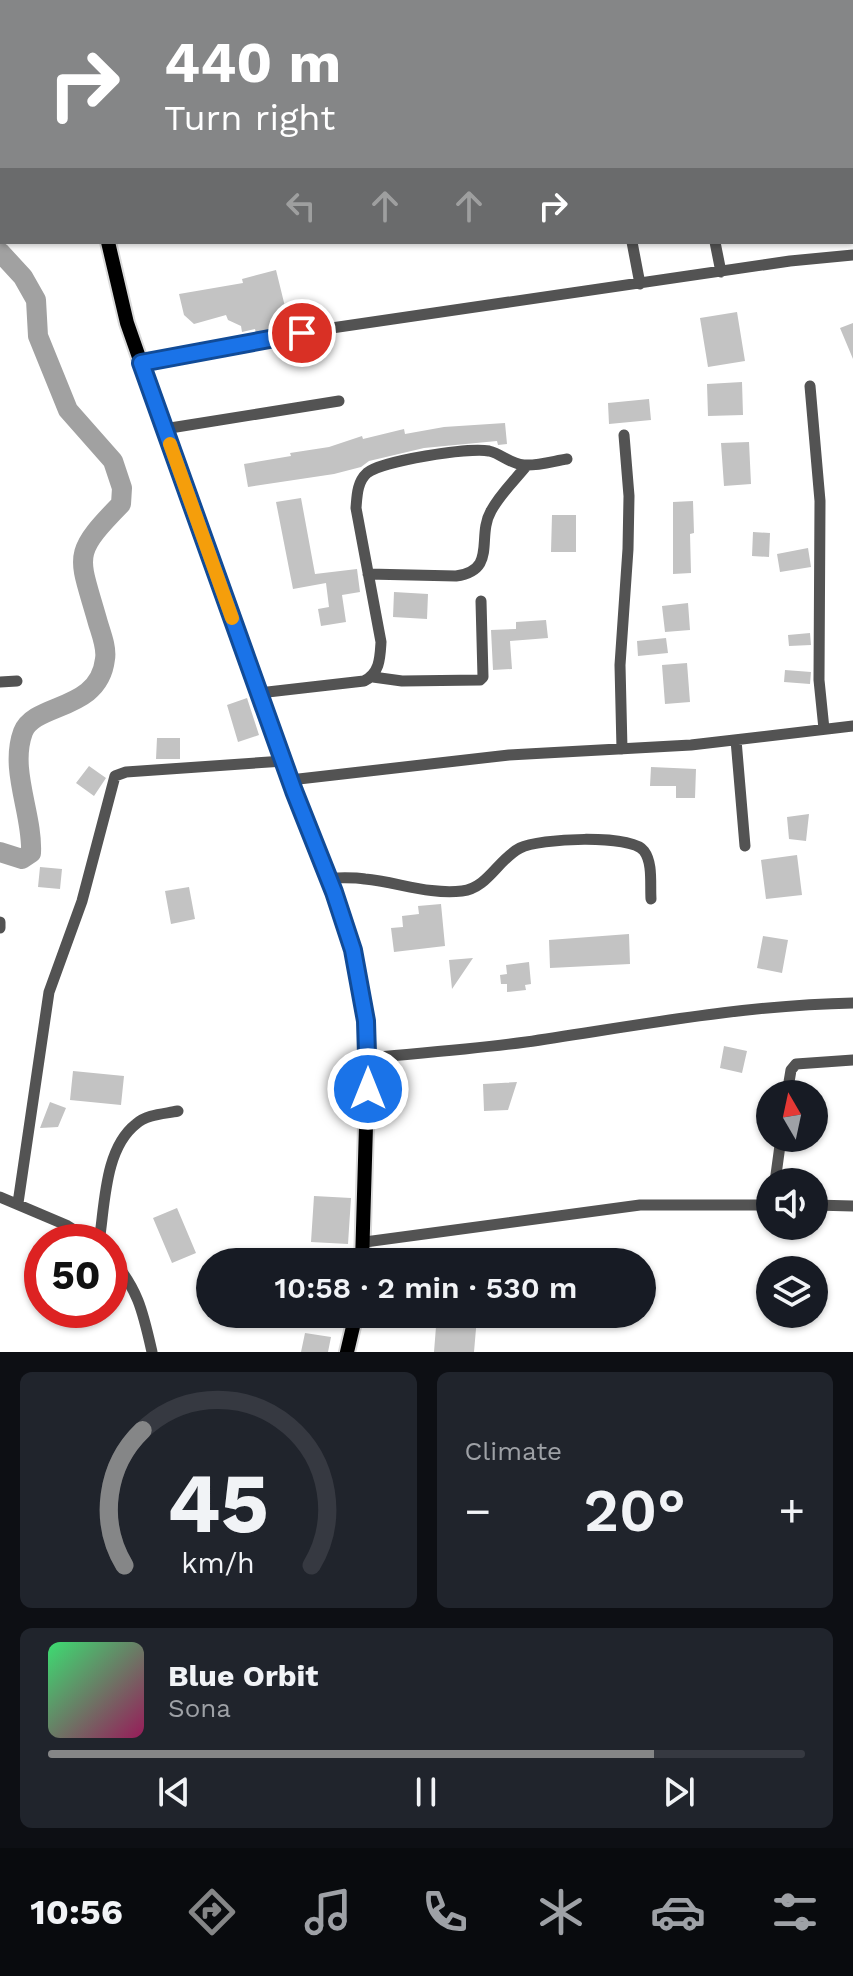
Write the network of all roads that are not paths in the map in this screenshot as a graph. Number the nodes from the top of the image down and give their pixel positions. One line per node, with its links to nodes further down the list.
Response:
1 (108, 244): 7 (main road)
2 (632, 244): 6 (street)
3 (715, 244): 5 (street)
4 (853, 255): 5 (street)
5 (721, 272): 6 (street)
6 (640, 284): 7 (street)
7 (141, 363): 10 (main road)
8 (810, 386): 21 (street)
9 (339, 401): 10 (street)
10 (164, 429): 19 (main road)
11 (624, 435): 23 (street)
12 (567, 459): 13 (street)
13 (527, 465): 14 (street); 14 (street)
14 (368, 574): 16 (street)
15 (481, 601): 16 (street)
16 (373, 677): 19 (street)
17 (17, 681): 18 (street)
18 (0, 682)
19 (259, 693): 24 (main road)
20 (853, 726): 21 (street)
21 (824, 729): 22 (street)
22 (736, 740): 23 (street); 26 (street)
23 (622, 749): 25 (street)
24 (284, 761): 25 (main road); 37 (street)
25 (290, 780): 27 (main road)
26 (745, 846)
27 (329, 878): 28 (street); 32 (main road)
28 (651, 899)
29 (0, 922): 30 (street)
30 (0, 928)
31 (853, 1003): 32 (street)
32 (368, 1058): 43 (main road)
33 (853, 1060): 34 (street)
34 (789, 1080)
35 (178, 1111): 42 (street)
36 (0, 1197): 37 (street)
37 (18, 1203): 41 (street)
38 (756, 1205): 43 (street)
39 (828, 1205): 40 (street)
40 (853, 1206)
41 (64, 1224)
42 (103, 1224)
43 (365, 1242): 44 (main road)
44 (364, 1248)
45 (128, 1278): 47 (street)
46 (353, 1328): 48 (main road)
47 (152, 1352)
48 (347, 1352)

